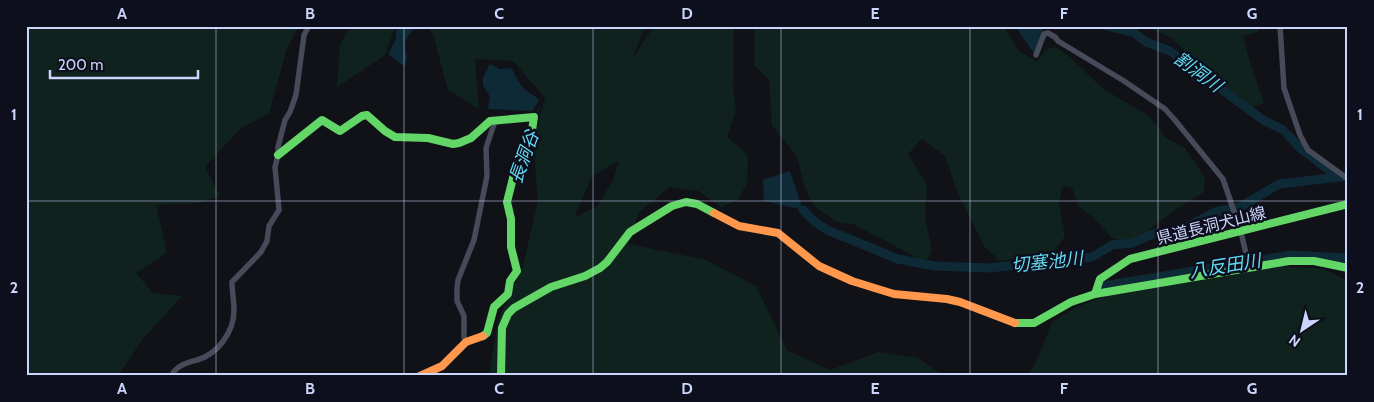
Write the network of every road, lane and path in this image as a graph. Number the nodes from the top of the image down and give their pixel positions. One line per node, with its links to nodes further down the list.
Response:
1 (309, 26): 5 (street)
2 (1280, 26): 6 (street)
3 (1036, 55): 8 (street)
4 (495, 121): 5 (main road); 12 (street); 12 (main road)
5 (278, 155): 13 (street)
6 (1348, 179)
7 (1348, 204): 8 (main road, 県道長洞犬山線)
8 (1241, 232): 9 (street); 11 (main road, 県道長洞犬山線)
9 (1249, 264): 10 (main road); 11 (main road)
10 (1348, 268)
11 (1095, 294): 15 (main road)
12 (465, 340): 14 (main road)
13 (171, 376)
14 (420, 376)
15 (501, 376)

